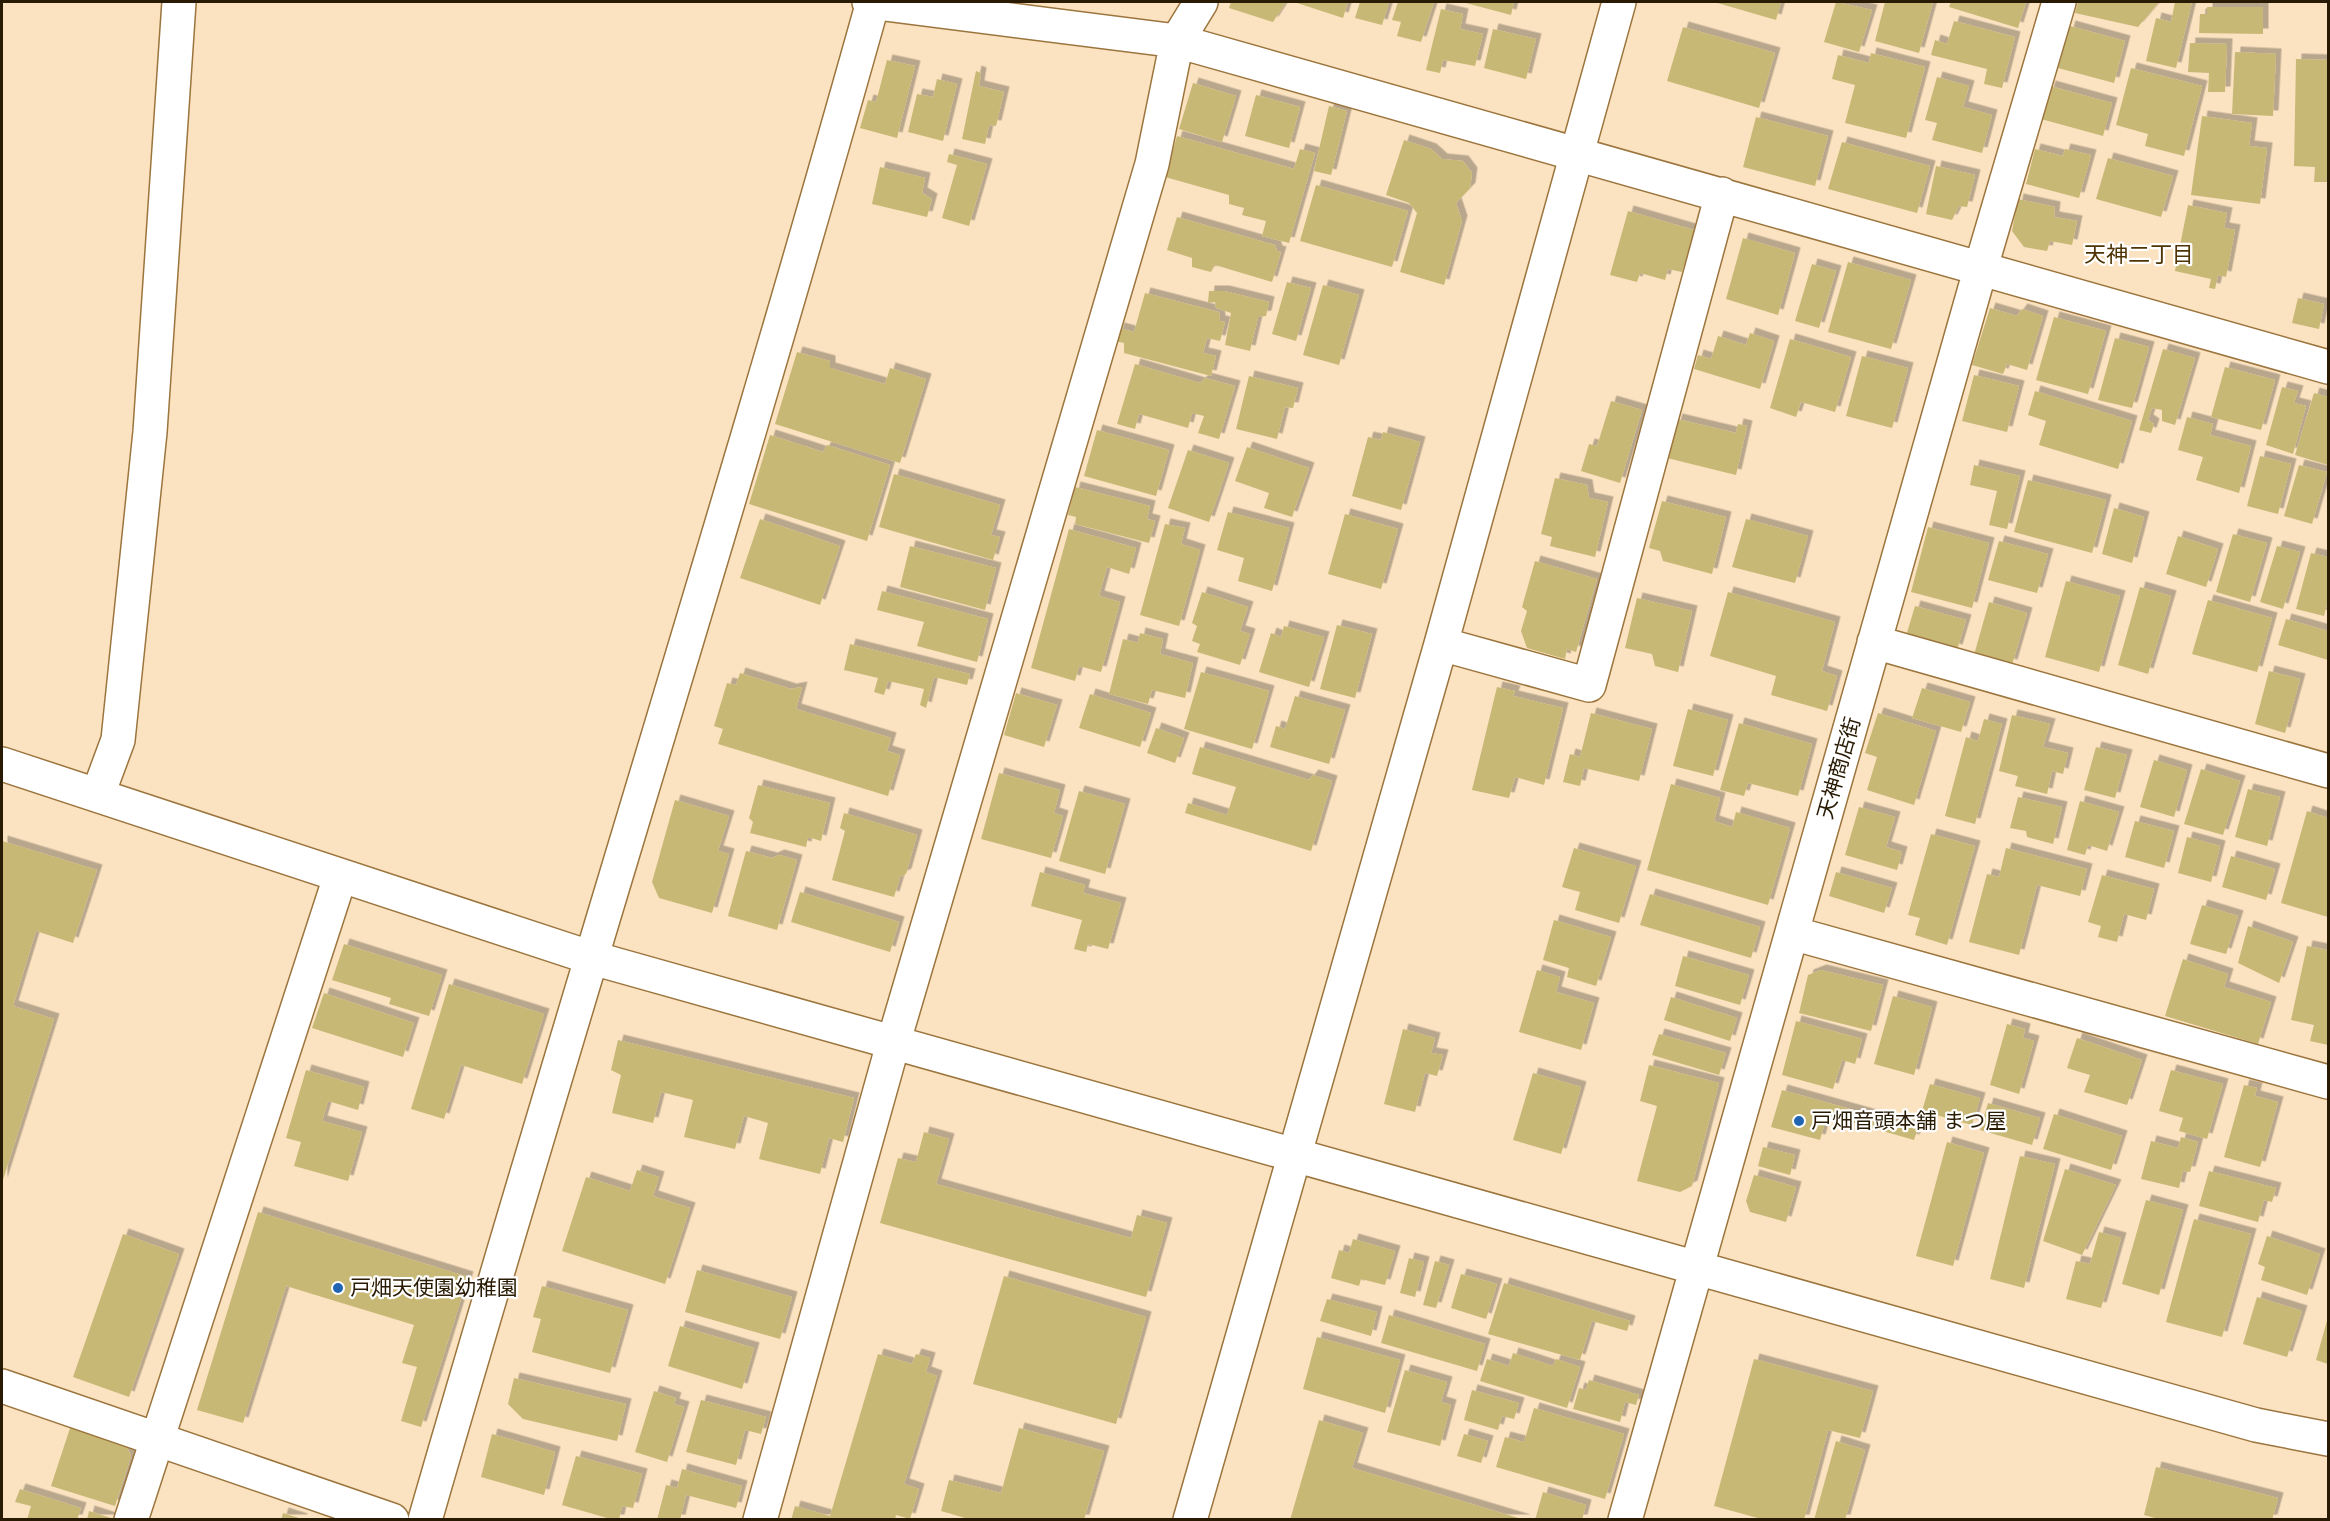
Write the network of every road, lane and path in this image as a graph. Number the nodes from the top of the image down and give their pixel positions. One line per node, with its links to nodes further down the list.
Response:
1 (179, 2): 15 (street)
2 (872, 2): 6 (street); 18 (street)
3 (1201, 2): 6 (street)
4 (1619, 2): 7 (street)
5 (2059, 2): 9 (street, 天神商店街)
6 (1177, 41): 7 (street); 19 (street)
7 (1576, 152): 8 (street); 12 (street)
8 (1722, 194): 9 (street); 12 (street)
9 (1981, 267): 10 (street); 11 (street, 天神商店街)
10 (2328, 367)
11 (1874, 642): 14 (street); 17 (street, 天神商店街)
12 (1441, 644): 21 (street)
13 (2, 764): 15 (street)
14 (2328, 771)
15 (98, 794): 16 (street)
16 (340, 877): 18 (street); 24 (street)
17 (1792, 933): 20 (street); 22 (street, 天神商店街)
18 (589, 957): 19 (street); 26 (street)
19 (893, 1044): 21 (street); 29 (street)
20 (2328, 1082)
21 (1296, 1155): 22 (street); 30 (street)
22 (1696, 1268): 25 (street); 31 (street, 天神商店街)
23 (2, 1386): 24 (street)
24 (157, 1438): 27 (street); 28 (street)
25 (2328, 1439)
26 (428, 1519)
27 (131, 1520)
28 (392, 1520)
29 (760, 1520)
30 (1190, 1520)
31 (1625, 1520)

